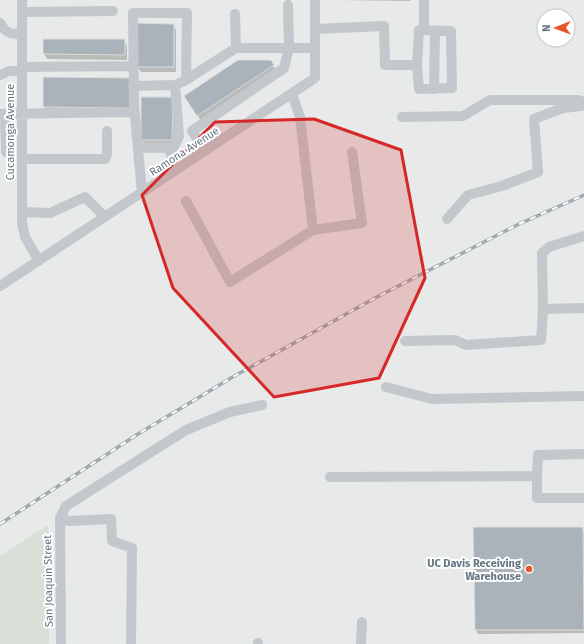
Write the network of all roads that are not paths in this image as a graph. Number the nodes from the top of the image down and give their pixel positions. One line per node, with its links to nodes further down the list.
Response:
1 (22, 0): 6 (street, Cucamonga Avenue)
2 (315, 0): 9 (street, Ramona Avenue)
3 (424, 0): 10 (street)
4 (288, 5): 14 (street)
5 (113, 11): 6 (street)
6 (22, 12): 12 (street, Cucamonga Avenue)
7 (236, 14): 13 (street)
8 (0, 24): 12 (street)
9 (315, 29): 15 (street, Ramona Avenue); 16 (street)
10 (424, 30): 11 (street); 16 (street)
11 (434, 31): 23 (street); 23 (street)
12 (22, 34): 18 (street, Cucamonga Avenue)
13 (236, 48): 14 (street); 20 (street)
14 (289, 48): 15 (street); 33 (street)
15 (315, 48): 24 (street, Ramona Avenue)
16 (417, 65): 23 (street)
17 (133, 66): 18 (street); 20 (street); 22 (street)
18 (22, 69): 19 (street); 28 (street, Cucamonga Avenue)
19 (0, 75)
20 (186, 80): 21 (street)
21 (175, 85): 22 (street); 31 (street)
22 (133, 86): 32 (street)
23 (434, 89)
24 (292, 94): 33 (street, Ramona Avenue); 43 (street)
25 (584, 102): 29 (street); 42 (street)
26 (130, 112): 28 (street)
27 (3, 114): 28 (street); 34 (street)
28 (22, 114): 36 (street, Cucamonga Avenue)
29 (402, 117)
30 (107, 131): 36 (street)
31 (167, 147): 32 (street); 37 (street)
32 (138, 148): 38 (street)
33 (205, 151): 37 (street, Ramona Avenue)
34 (3, 152): 36 (street)
35 (352, 152): 43 (street)
36 (22, 155): 40 (street, Cucamonga Avenue)
37 (179, 168): 38 (street, Ramona Avenue)
38 (142, 193): 41 (street, Ramona Avenue)
39 (186, 201): 43 (street)
40 (22, 212): 41 (street); 45 (street, Cucamonga Avenue)
41 (105, 217): 45 (street, Ramona Avenue)
42 (447, 219)
43 (313, 230)
44 (584, 236): 48 (street)
45 (39, 261): 46 (street, Ramona Avenue)
46 (0, 286)
47 (584, 308): 48 (street)
48 (543, 309): 49 (street)
49 (405, 341)
50 (386, 387): 51 (street)
51 (584, 396)
52 (262, 405): 57 (street)
53 (584, 454): 54 (street)
54 (537, 476): 55 (street); 56 (street)
55 (330, 477)
56 (584, 498)
57 (60, 518): 59 (street, San Joaquin Street); 60 (street)
58 (362, 622): 61 (street)
59 (61, 644)
60 (131, 644)
61 (361, 644)

